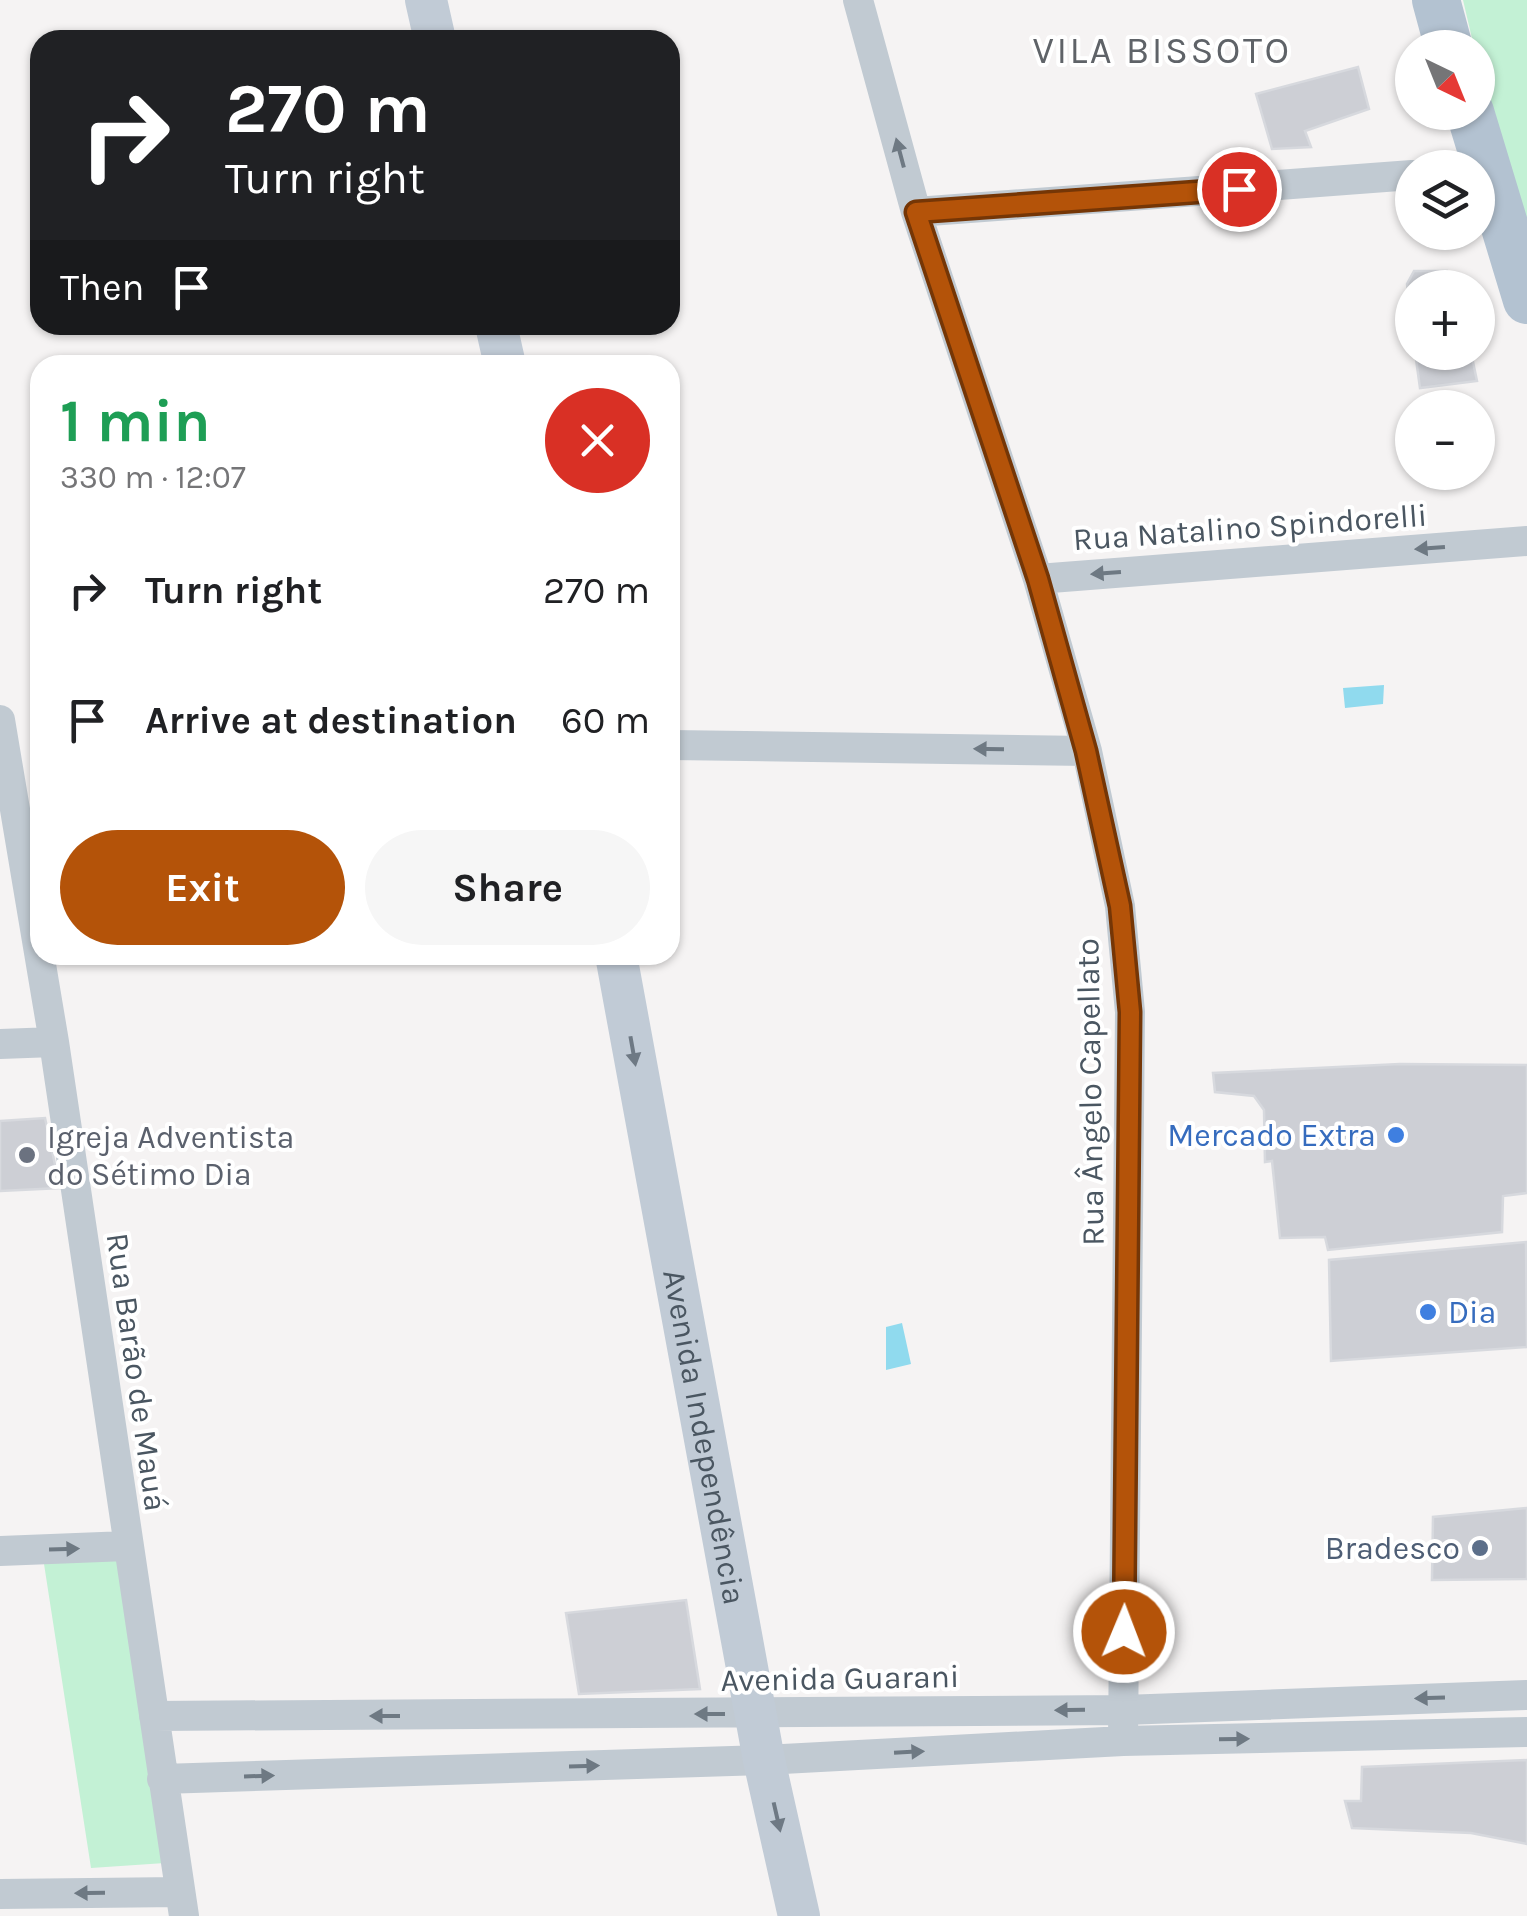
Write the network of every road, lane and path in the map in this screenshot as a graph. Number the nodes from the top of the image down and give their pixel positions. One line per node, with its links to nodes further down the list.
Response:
1 (426, 0): 4 (main road)
2 (858, 0): 8 (street, Rua Ângelo Capellato, one-way to 2)
3 (1436, 0): 5 (main road)
4 (432, 30)
5 (1444, 30)
6 (1395, 176): 8 (street)
7 (1495, 205): 9 (main road)
8 (916, 212): 11 (street, Rua Ângelo Capellato)
9 (1527, 300)
10 (1527, 540): 11 (street, Rua Natalino Spindorelli, one-way to 11)
11 (1038, 579): 14 (street, Rua Ângelo Capellato)
12 (0, 720): 15 (street, Rua Barão de Mauá)
13 (680, 745): 14 (street, one-way to 13)
14 (1086, 751): 23 (street, Rua Ângelo Capellato)
15 (30, 899)
16 (41, 965): 18 (street, Rua Barão de Mauá)
17 (618, 965): 24 (main road, Avenida Independência, one-way to 24)
18 (54, 1042): 19 (street); 20 (street, Rua Barão de Mauá)
19 (0, 1044)
20 (128, 1546): 21 (street, one-way to 20); 25 (street, Rua Barão de Mauá)
21 (0, 1551)
22 (1527, 1695): 23 (street, Avenida Guarani, one-way to 23)
23 (1124, 1710): 24 (street, Avenida Guarani, one-way to 24); 27 (street, Rua Ângelo Capellato)
24 (758, 1714): 25 (street, Avenida Guarani, one-way to 25); 28 (main road, Avenida Independência)
25 (154, 1716): 29 (street, Rua Barão de Mauá)
26 (1527, 1732): 27 (street, one-way to 26)
27 (1122, 1741): 28 (street, one-way to 27)
28 (764, 1760): 29 (street, one-way to 28); 32 (main road, Avenida Independência, one-way to 32)
29 (162, 1779): 31 (street, Rua Barão de Mauá)
30 (0, 1894): 31 (street, one-way to 30)
31 (181, 1904)
32 (799, 1916)

